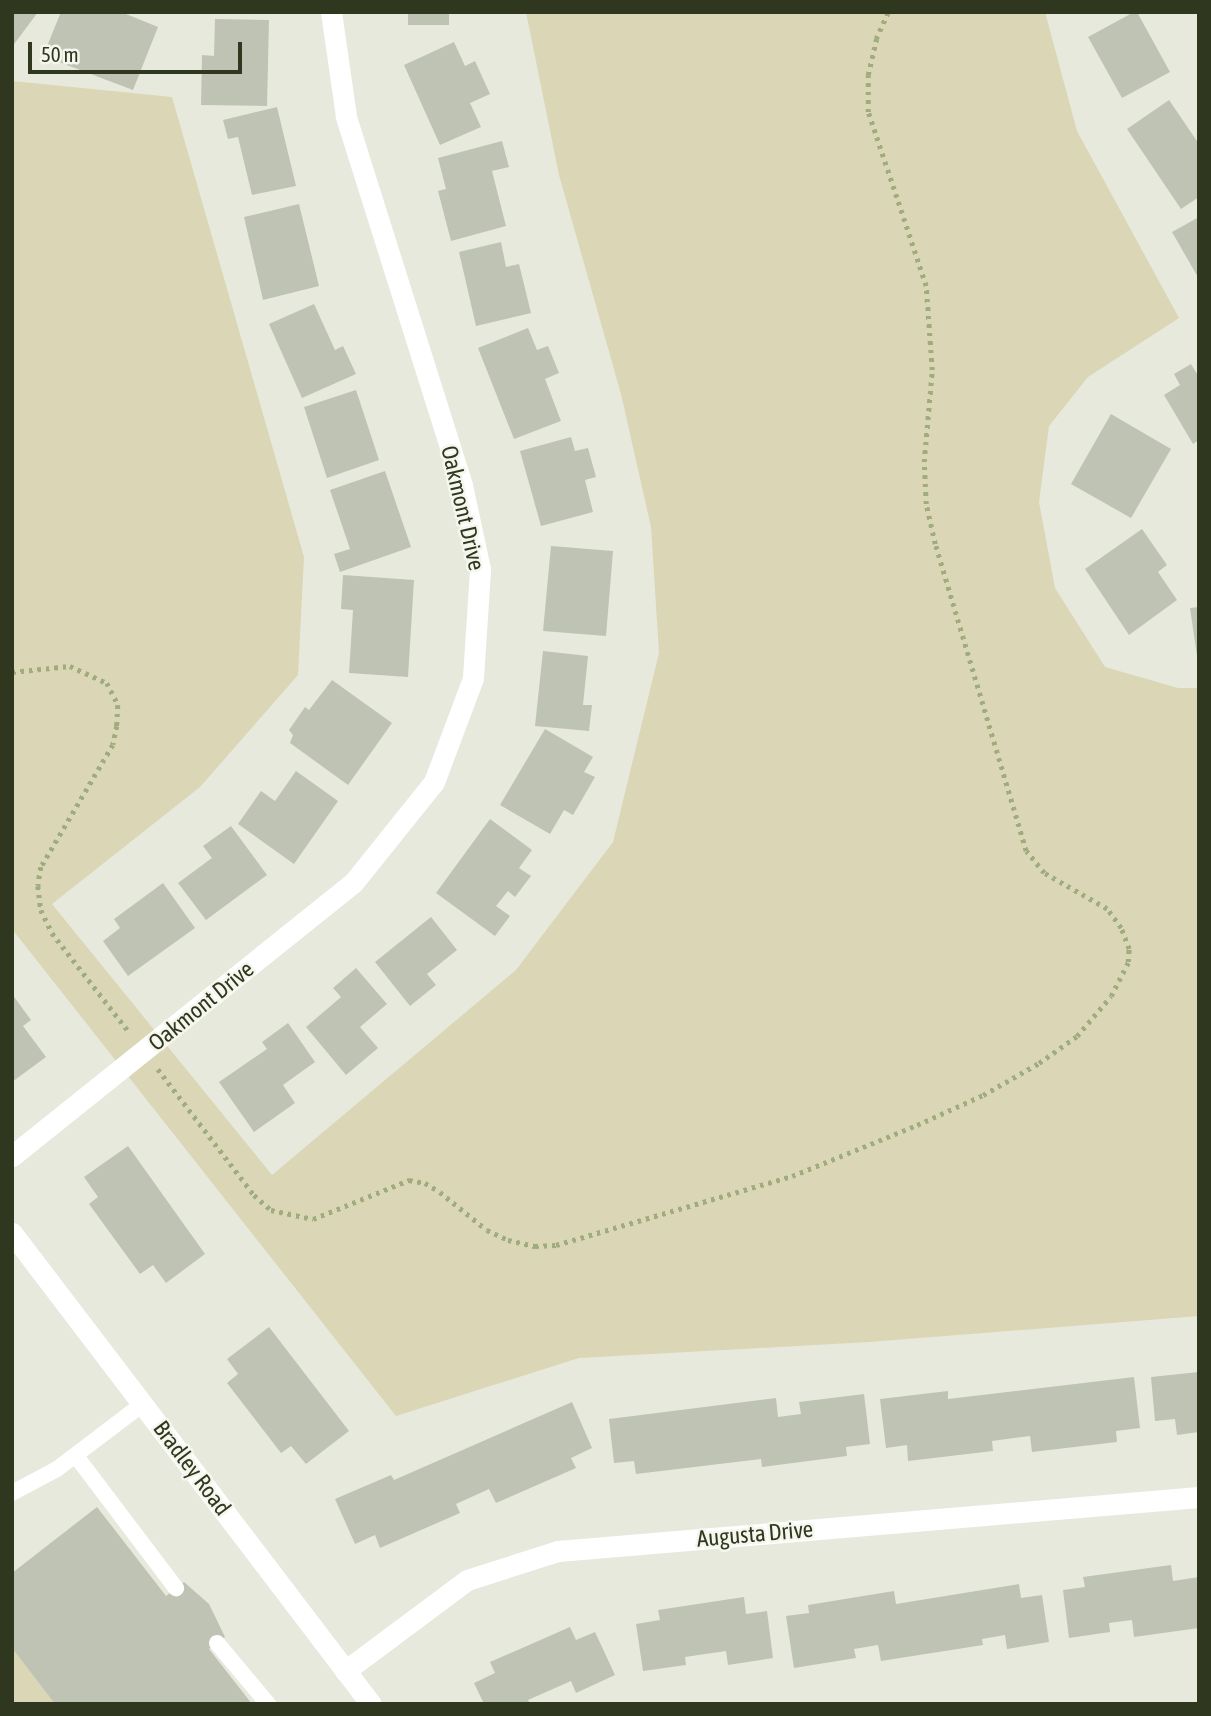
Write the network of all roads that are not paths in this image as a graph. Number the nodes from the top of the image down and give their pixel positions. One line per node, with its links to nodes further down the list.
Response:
1 (331, 12): 2 (street, Oakmont Drive)
2 (12, 1156)
3 (12, 1233): 4 (street, Bradley Road)
4 (144, 1403): 5 (lane); 10 (street, Bradley Road)
5 (76, 1455): 6 (lane); 8 (lane)
6 (12, 1493)
7 (1199, 1497): 10 (street, Augusta Drive)
8 (176, 1588)
9 (217, 1643): 11 (lane)
10 (345, 1671): 12 (street, Bradley Road)
11 (268, 1704)
12 (371, 1704)

